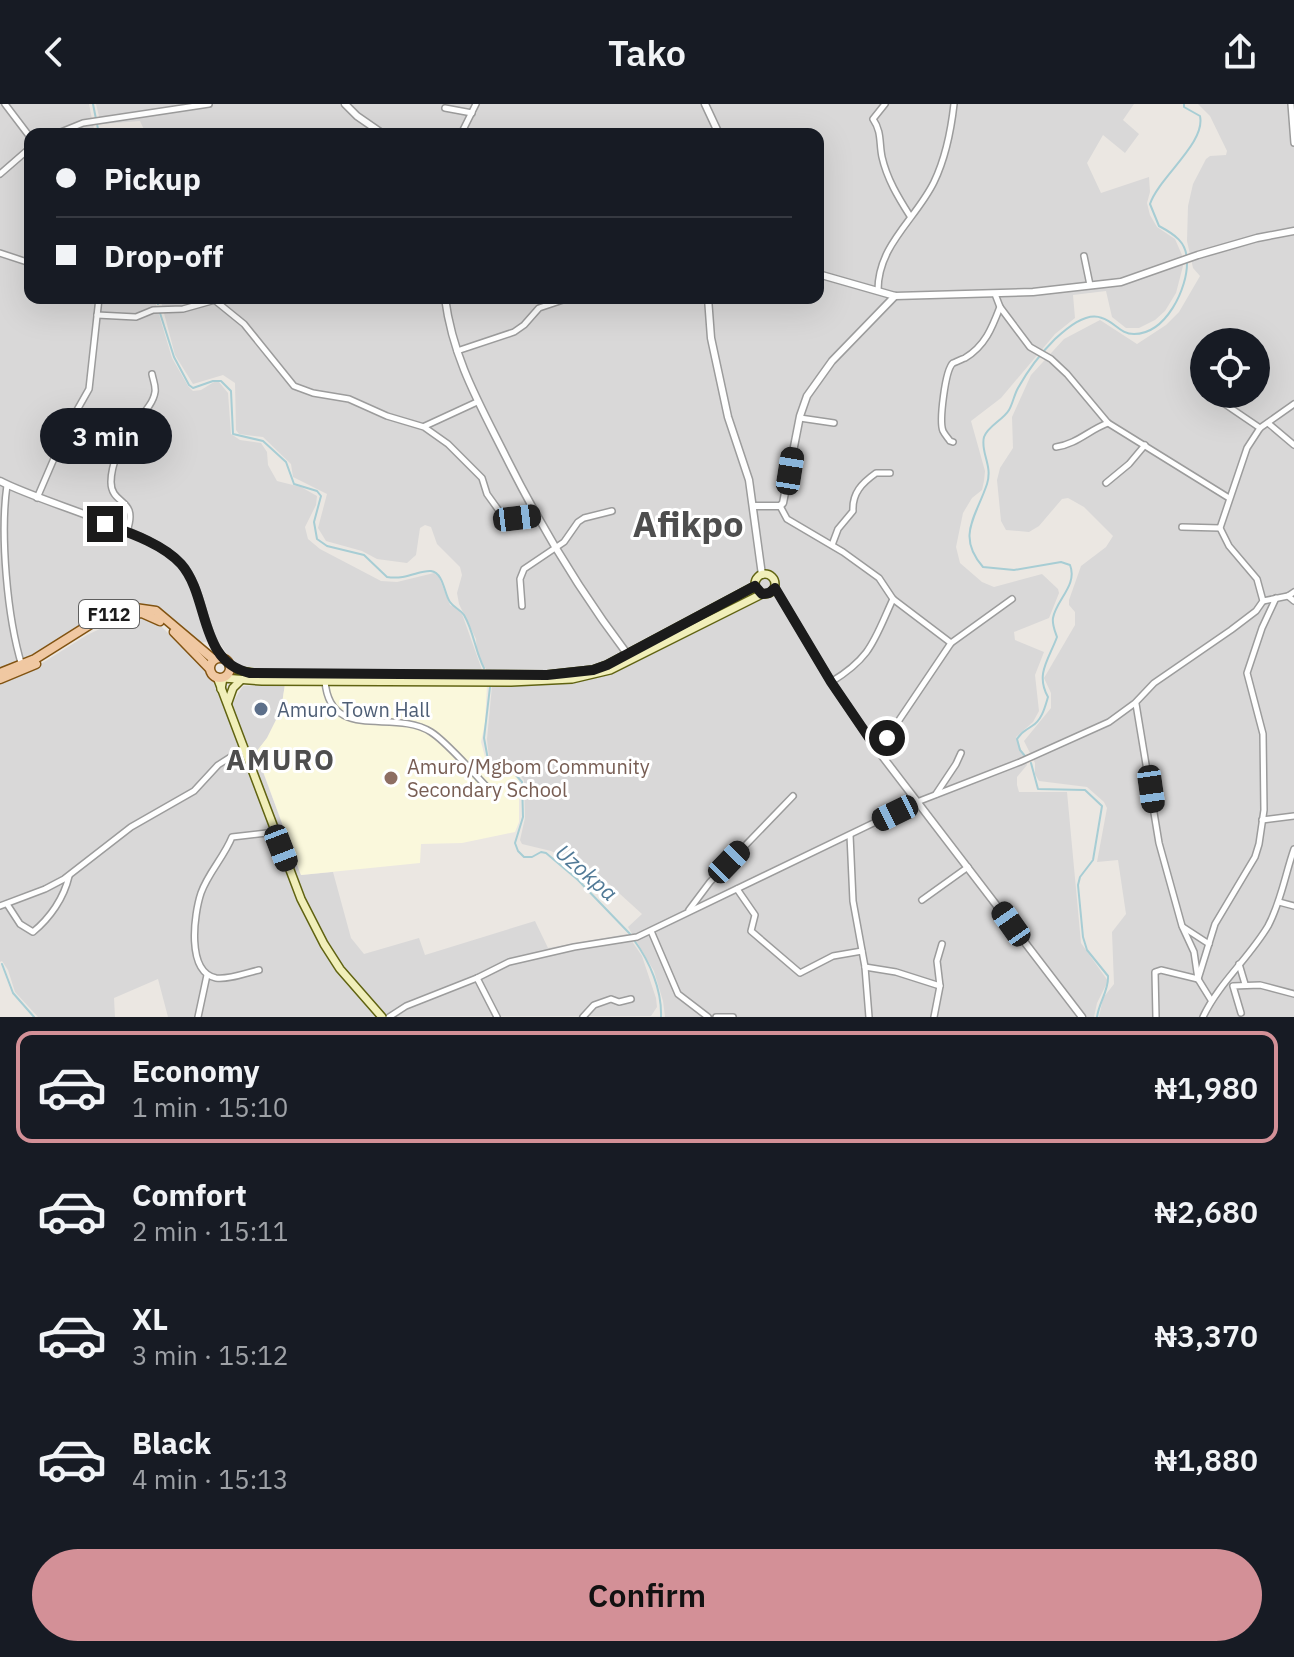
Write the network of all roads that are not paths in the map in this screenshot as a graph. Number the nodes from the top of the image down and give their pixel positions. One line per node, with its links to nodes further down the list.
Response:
1 (5, 104): 16 (street)
2 (209, 104): 9 (street)
3 (345, 104): 13 (street)
4 (476, 104): 11 (street)
5 (705, 104): 15 (street)
6 (885, 104): 20 (street)
7 (954, 104): 20 (street)
8 (1291, 104): 17 (street)
9 (191, 105): 12 (street)
10 (445, 108): 11 (street)
11 (472, 113): 14 (street)
12 (73, 128)
13 (374, 128)
14 (464, 128)
15 (716, 128)
16 (24, 129)
17 (1294, 143)
18 (24, 153): 19 (street)
19 (0, 174)
20 (910, 216): 27 (street)
21 (1294, 231): 26 (street)
22 (0, 253): 24 (street)
23 (1084, 256): 26 (street)
24 (24, 261)
25 (824, 276): 27 (street)
26 (1090, 285): 28 (street)
27 (878, 290): 29 (street); 37 (street)
28 (995, 294): 29 (street); 36 (street)
29 (895, 296): 37 (street)
30 (98, 304): 38 (street)
31 (198, 304): 38 (street)
32 (219, 304): 48 (street)
33 (446, 304): 39 (street)
34 (551, 304): 39 (street)
35 (708, 304): 59 (street)
36 (1000, 307): 46 (street); 50 (street)
37 (880, 309): 44 (street)
38 (97, 315): 57 (street)
39 (456, 351): 41 (street)
40 (152, 374): 65 (street)
41 (477, 402): 48 (street); 62 (street)
42 (1294, 404): 47 (street)
43 (1231, 408): 49 (street)
44 (800, 418): 45 (street); 60 (street)
45 (834, 423)
46 (1108, 423): 51 (street); 53 (street)
47 (1268, 423): 49 (street); 52 (street)
48 (424, 427): 62 (street)
49 (1260, 428): 58 (street)
50 (953, 442)
51 (1145, 445): 56 (street); 58 (street)
52 (1294, 445)
53 (1056, 447)
54 (890, 473): 66 (street)
55 (3, 483): 57 (street); 86 (street)
56 (1106, 483)
57 (37, 498): 65 (street)
58 (1229, 498): 64 (street)
59 (754, 506): 60 (street); 68 (street)
60 (780, 506): 66 (street)
61 (612, 511): 67 (street)
62 (537, 516): 67 (street)
63 (1182, 527): 64 (street)
64 (1220, 528): 76 (street)
65 (127, 532): 79 (street)
66 (832, 545): 74 (street)
67 (556, 548): 78 (street); 83 (street)
68 (762, 575): 69 (main road); 70 (main road)
69 (755, 586): 71 (main road); 83 (main road)
70 (775, 588): 71 (main road); 92 (street)
71 (762, 594): 83 (main road)
72 (1291, 594): 73 (street); 77 (street)
73 (1276, 598): 76 (street); 103 (street)
74 (893, 599): 80 (street); 92 (street)
75 (1012, 599): 80 (street)
76 (1263, 601): 93 (street)
77 (1294, 601)
78 (522, 606)
79 (209, 634): 81 (street); 82 (street)
80 (951, 643): 95 (street)
81 (213, 645): 84 (street); 85 (street)
82 (199, 648): 85 (main road, F112); 86 (main road, F112)
83 (630, 657): 84 (main road); 90 (main road)
84 (226, 662): 85 (main road); 88 (main road)
85 (211, 663): 86 (main road, F112); 88 (main road)
86 (23, 668): 87 (main road, F112); 89 (main road, F112)
87 (0, 673)
88 (220, 678): 91 (main road); 94 (main road)
89 (0, 679)
90 (325, 680): 91 (main road); 98 (street)
91 (240, 681): 94 (main road)
92 (831, 682): 95 (street)
93 (1135, 703): 99 (street); 115 (street)
94 (227, 704): 96 (main road)
95 (876, 748): 101 (street)
96 (243, 749): 104 (main road); 108 (street)
97 (961, 753): 99 (street)
98 (489, 789)
99 (936, 795): 101 (street)
100 (793, 796): 114 (street)
101 (917, 802): 105 (street); 107 (street)
102 (1294, 816): 103 (street)
103 (1262, 820): 118 (street)
104 (275, 832): 123 (street); 135 (main road)
105 (850, 835): 109 (street); 119 (street)
106 (1294, 849): 111 (street)
107 (968, 866): 110 (street); 144 (street)
108 (70, 875): 112 (street); 112 (street)
109 (737, 889): 114 (street); 119 (street)
110 (922, 900)
111 (1279, 902): 113 (street); 120 (street)
112 (3, 905)
113 (1294, 906)
114 (688, 911): 116 (street)
115 (1182, 926): 118 (street); 125 (street)
116 (651, 931): 124 (street); 139 (street)
117 (942, 944): 128 (street)
118 (1209, 944): 125 (street)
119 (862, 951): 121 (street)
120 (1239, 964): 126 (street); 127 (street)
121 (865, 967): 128 (street); 142 (street)
122 (259, 970): 123 (street)
123 (207, 974): 134 (street)
124 (477, 978): 136 (street); 137 (street)
125 (1198, 979): 132 (street); 145 (street)
126 (1227, 980): 129 (street); 132 (street)
127 (1245, 984): 129 (street); 130 (street)
128 (940, 986): 143 (street)
129 (1233, 986): 133 (street)
130 (1294, 994)
131 (631, 999): 138 (street)
132 (1211, 1000): 146 (street)
133 (1241, 1013)
134 (198, 1017)
135 (382, 1017)
136 (389, 1017)
137 (497, 1017)
138 (583, 1017)
139 (708, 1017)
140 (716, 1017): 141 (street)
141 (733, 1017)
142 (869, 1017)
143 (934, 1017)
144 (1082, 1017)
145 (1156, 1017)
146 (1203, 1017)

